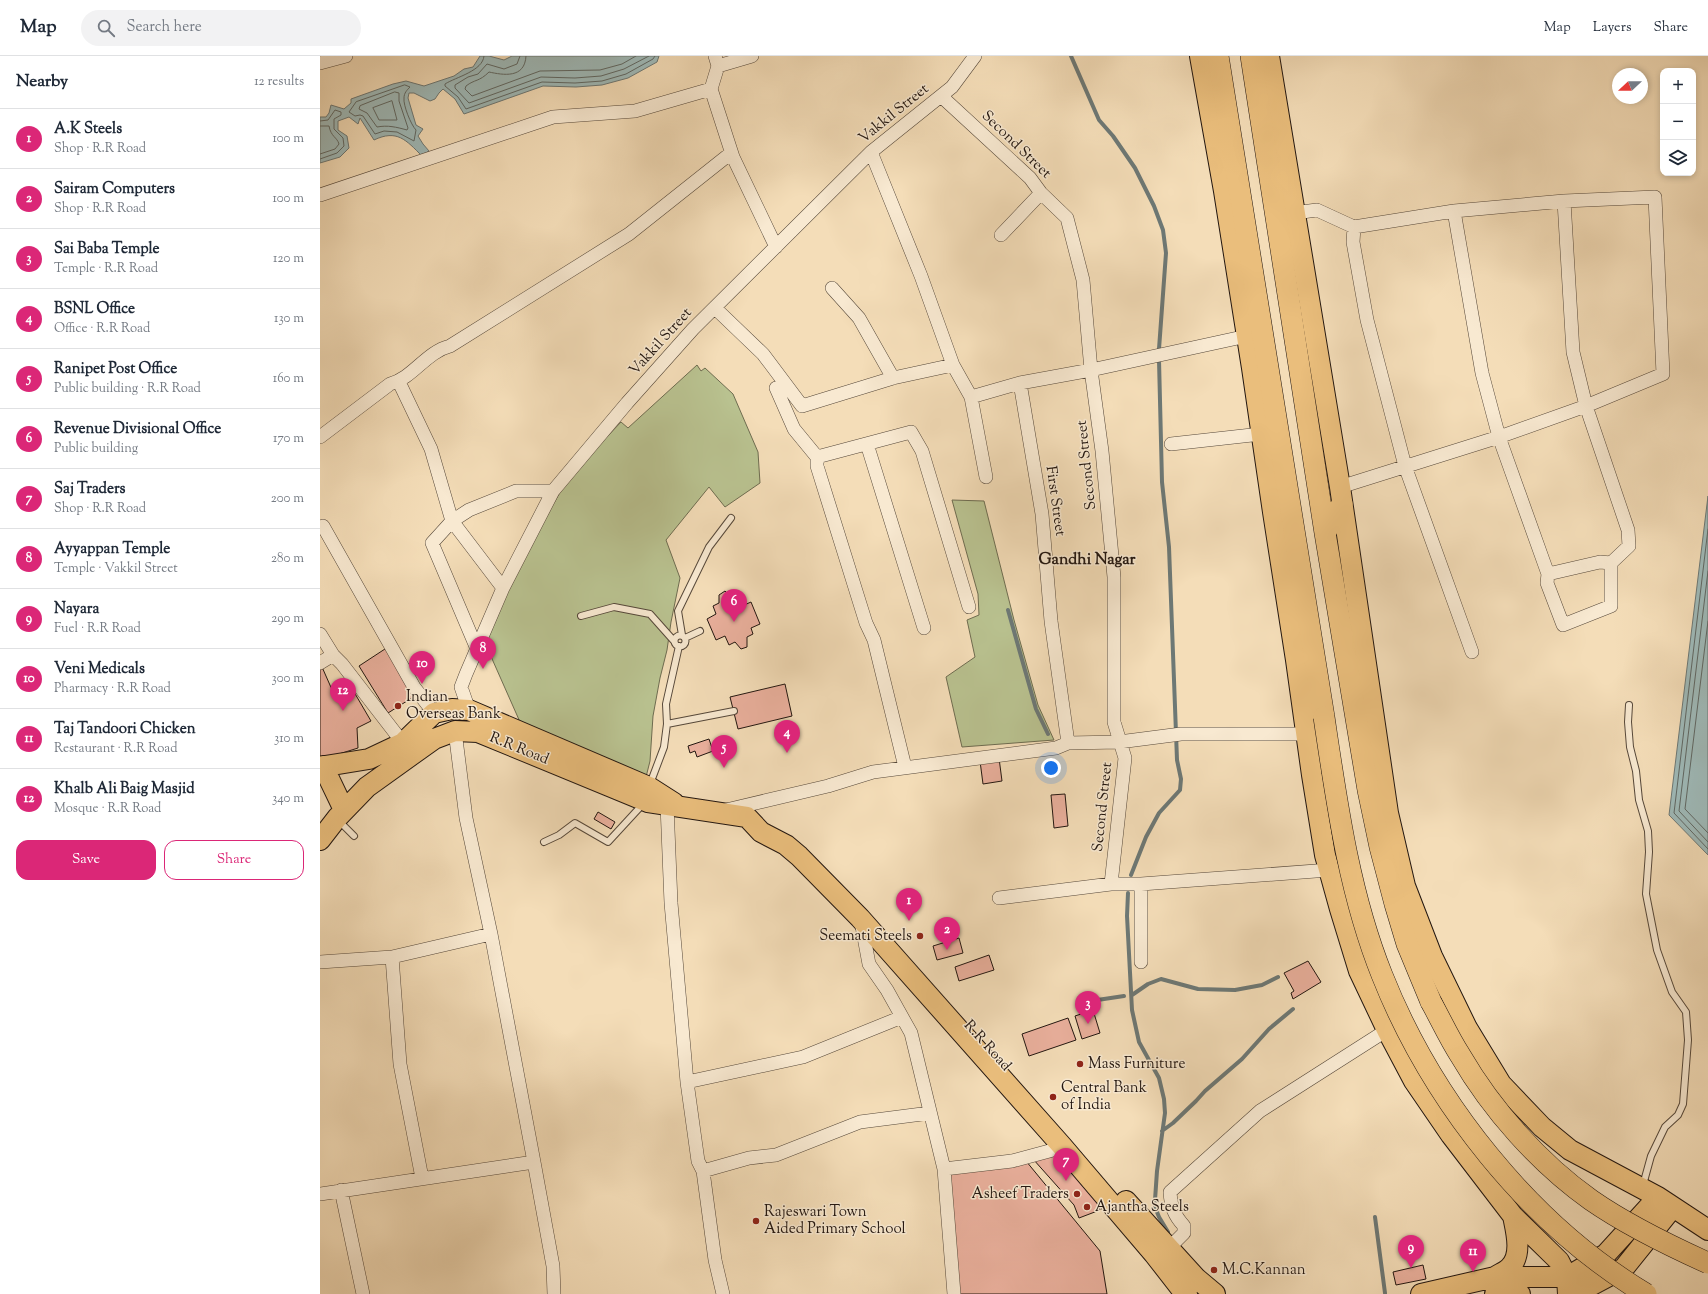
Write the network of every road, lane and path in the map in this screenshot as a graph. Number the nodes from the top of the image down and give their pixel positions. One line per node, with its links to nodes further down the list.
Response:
1 (346, 56): 9 (street)
2 (752, 56): 8 (street)
3 (975, 56): 11 (street, Vakkil Street)
4 (1200, 56): 24 (main road)
5 (1218, 56): 116 (highway, bridge)
6 (1251, 56): 46 (highway)
7 (1269, 56): 18 (main road)
8 (716, 61): 10 (street)
9 (320, 63)
10 (711, 89): 13 (street); 15 (street)
11 (941, 96): 12 (street, Vakkil Street); 14 (street, Second Street)
12 (871, 152): 21 (street, Vakkil Street); 25 (street)
13 (731, 153): 21 (street); 28 (street)
14 (1042, 193): 20 (street); 26 (street, Second Street)
15 (320, 195)
16 (1564, 201): 17 (street); 32 (street); 32 (street)
17 (1454, 211): 19 (street); 35 (street)
18 (1294, 213): 19 (street); 42 (main road)
19 (1354, 227): 39 (street)
20 (1001, 235)
21 (776, 247): 23 (street, Vakkil Street)
22 (832, 288): 27 (street)
23 (715, 308): 27 (street); 41 (street, Vakkil Street)
24 (1247, 336): 26 (street); 33 (main road)
25 (953, 365): 27 (street); 31 (street)
26 (1091, 370): 29 (street); 68 (street, Second Street)
27 (893, 378)
28 (399, 382): 34 (street); 44 (street)
29 (1020, 383): 31 (street); 70 (street, First Street)
30 (776, 388): 38 (street)
31 (971, 397): 40 (street)
32 (1586, 406): 35 (street); 47 (street)
33 (1262, 434): 37 (street); 67 (main road)
34 (320, 437)
35 (1499, 437): 39 (street); 48 (street)
36 (867, 444): 38 (street); 50 (street); 52 (street)
37 (1171, 444)
38 (817, 457): 72 (street)
39 (1405, 466): 42 (street); 58 (street)
40 (986, 476)
41 (553, 491): 44 (street); 49 (street, Vakkil Street)
42 (1341, 496): 46 (highway); 101 (main road)
43 (731, 518): 55 (lane)
44 (452, 520): 49 (street); 57 (street)
45 (323, 526): 64 (street)
46 (1325, 533): 105 (highway, bridge)
47 (1611, 563): 48 (street); 48 (street)
48 (1548, 574)
49 (503, 588): 57 (street, Vakkil Street)
50 (969, 607)
51 (581, 616): 56 (lane)
52 (924, 628)
53 (700, 631): 55 (lane)
54 (320, 634): 59 (street)
55 (683, 637): 56 (lane); 56 (lane)
56 (677, 644): 65 (lane)
57 (477, 649): 62 (street, Vakkil Street)
58 (1472, 652)
59 (333, 655): 60 (street); 69 (street)
60 (320, 663)
61 (1629, 705): 101 (lane)
62 (469, 710): 64 (main road, R.R Road); 73 (main road, R.R Road)
63 (734, 711): 65 (lane)
64 (434, 713): 69 (main road)
65 (667, 724): 73 (lane)
66 (455, 731): 73 (main road, R.R Road); 76 (main road, R.R Road); 86 (street)
67 (1306, 734): 68 (street); 81 (main road)
68 (1120, 742): 70 (street); 82 (street, Second Street)
69 (403, 743): 71 (main road)
70 (1068, 743): 72 (street)
71 (321, 767): 76 (main road)
72 (905, 767): 75 (street)
73 (647, 794): 74 (main road, R.R Road); 80 (lane)
74 (673, 806): 75 (main road, R.R Road); 92 (street)
75 (716, 813): 77 (main road, R.R Road)
76 (340, 815): 78 (lane); 79 (main road, R.R Road)
77 (747, 817): 85 (main road, R.R Road); 104 (main road, R.R Road)
78 (354, 836)
79 (320, 840)
80 (544, 842)
81 (1329, 870): 83 (street); 91 (main road)
82 (1111, 884): 83 (street); 84 (street)
83 (1141, 884): 89 (street)
84 (999, 898)
85 (860, 918): 90 (street); 112 (main road, R.R Road)
86 (491, 934): 87 (street); 95 (street)
87 (392, 957): 88 (street); 98 (street)
88 (320, 962)
89 (1141, 962)
90 (902, 1017): 92 (street); 93 (street)
91 (1387, 1030): 102 (main road); 104 (street)
92 (687, 1082): 97 (street)
93 (930, 1113): 96 (street); 97 (street)
94 (1053, 1150): 96 (street)
95 (534, 1162): 98 (street); 109 (street)
96 (944, 1169): 111 (street)
97 (704, 1171): 110 (street)
98 (422, 1178): 99 (street)
99 (341, 1190): 100 (street); 108 (street)
100 (320, 1194)
101 (1658, 1198): 103 (main road); 106 (main road)
102 (1513, 1216): 106 (main road); 107 (main road)
103 (1708, 1230)
104 (1169, 1248): 113 (main road, R.R Road)
105 (1708, 1263)
106 (1570, 1288): 107 (main road)
107 (1501, 1289): 114 (main road); 115 (main road)
108 (363, 1294)
109 (554, 1294)
110 (723, 1294)
111 (954, 1294)
112 (1187, 1294)
113 (1215, 1294)
114 (1421, 1294)
115 (1520, 1294)
116 (1646, 1294)

